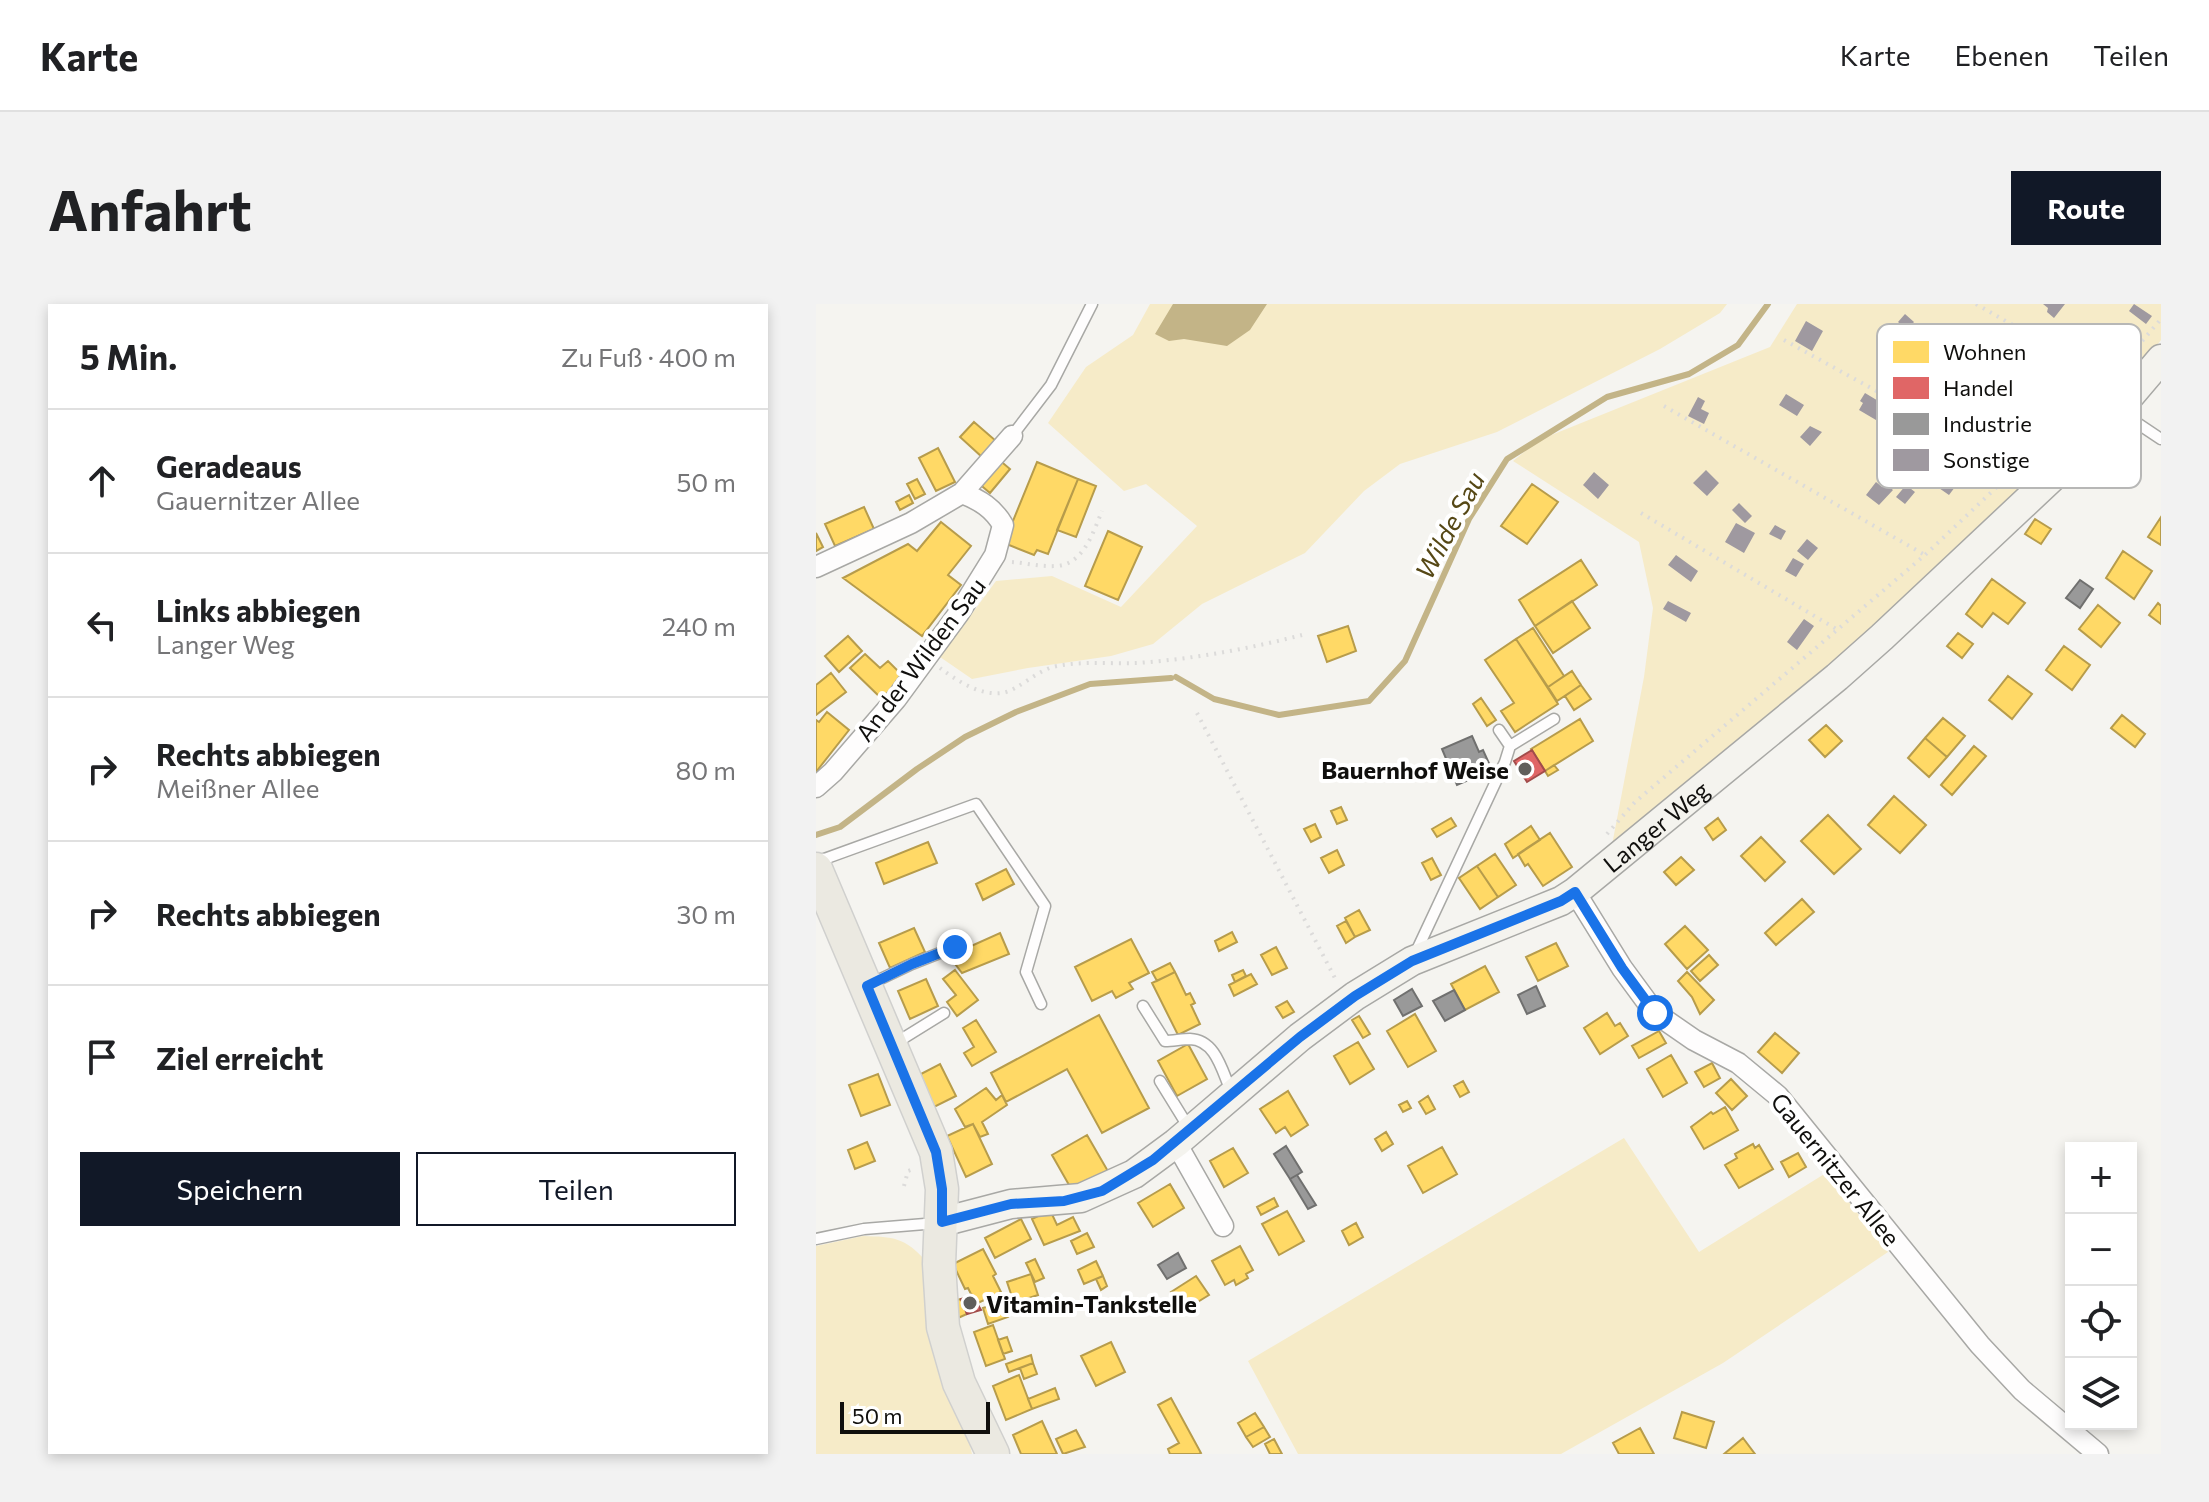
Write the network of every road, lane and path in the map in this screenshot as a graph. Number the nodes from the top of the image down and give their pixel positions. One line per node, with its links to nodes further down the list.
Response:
1 (1092, 304): 10 (lane)
2 (1976, 304): 4 (path)
3 (2161, 319): 6 (path)
4 (2011, 324)
5 (1784, 340): 7 (path)
6 (2148, 354)
7 (1877, 391)
8 (1664, 406): 18 (path)
9 (2141, 426): 11 (lane)
10 (1012, 436): 14 (street)
11 (2161, 439)
12 (1995, 488): 18 (path)
13 (2040, 488): 30 (street, Langer Weg)
14 (962, 493): 17 (street, An der Wilden Sau); 19 (street)
15 (1102, 511): 17 (path)
16 (1641, 513): 20 (path)
17 (995, 555): 22 (street, An der Wilden Sau)
18 (1925, 555): 20 (path)
19 (816, 567)
20 (1838, 630): 30 (path)
21 (1302, 635): 22 (path)
22 (926, 657): 27 (street, An der Wilden Sau)
23 (1197, 713): 35 (path)
24 (1554, 719): 26 (lane)
25 (1499, 730): 26 (lane)
26 (1510, 746): 33 (lane)
27 (816, 787)
28 (816, 862): 36 (lane)
29 (816, 869): 34 (main road)
30 (1602, 870): 31 (street, Langer Weg)
31 (1575, 892): 33 (street, Langer Weg); 47 (street, Gauernitzer Allee)
32 (955, 947): 34 (lane)
33 (1412, 961): 35 (street, Langer Weg)
34 (867, 986): 39 (main road)
35 (1347, 1002): 41 (street, Langer Weg)
36 (1041, 1004)
37 (1143, 1006): 41 (lane)
38 (944, 1013): 39 (lane)
39 (892, 1045): 43 (main road)
40 (1160, 1081): 42 (lane)
41 (1232, 1093): 42 (street, Langer Weg)
42 (1183, 1136): 43 (street, Langer Weg); 44 (street)
43 (942, 1222): 45 (lane); 46 (main road)
44 (1223, 1226)
45 (816, 1239)
46 (993, 1454)
47 (2098, 1454)

